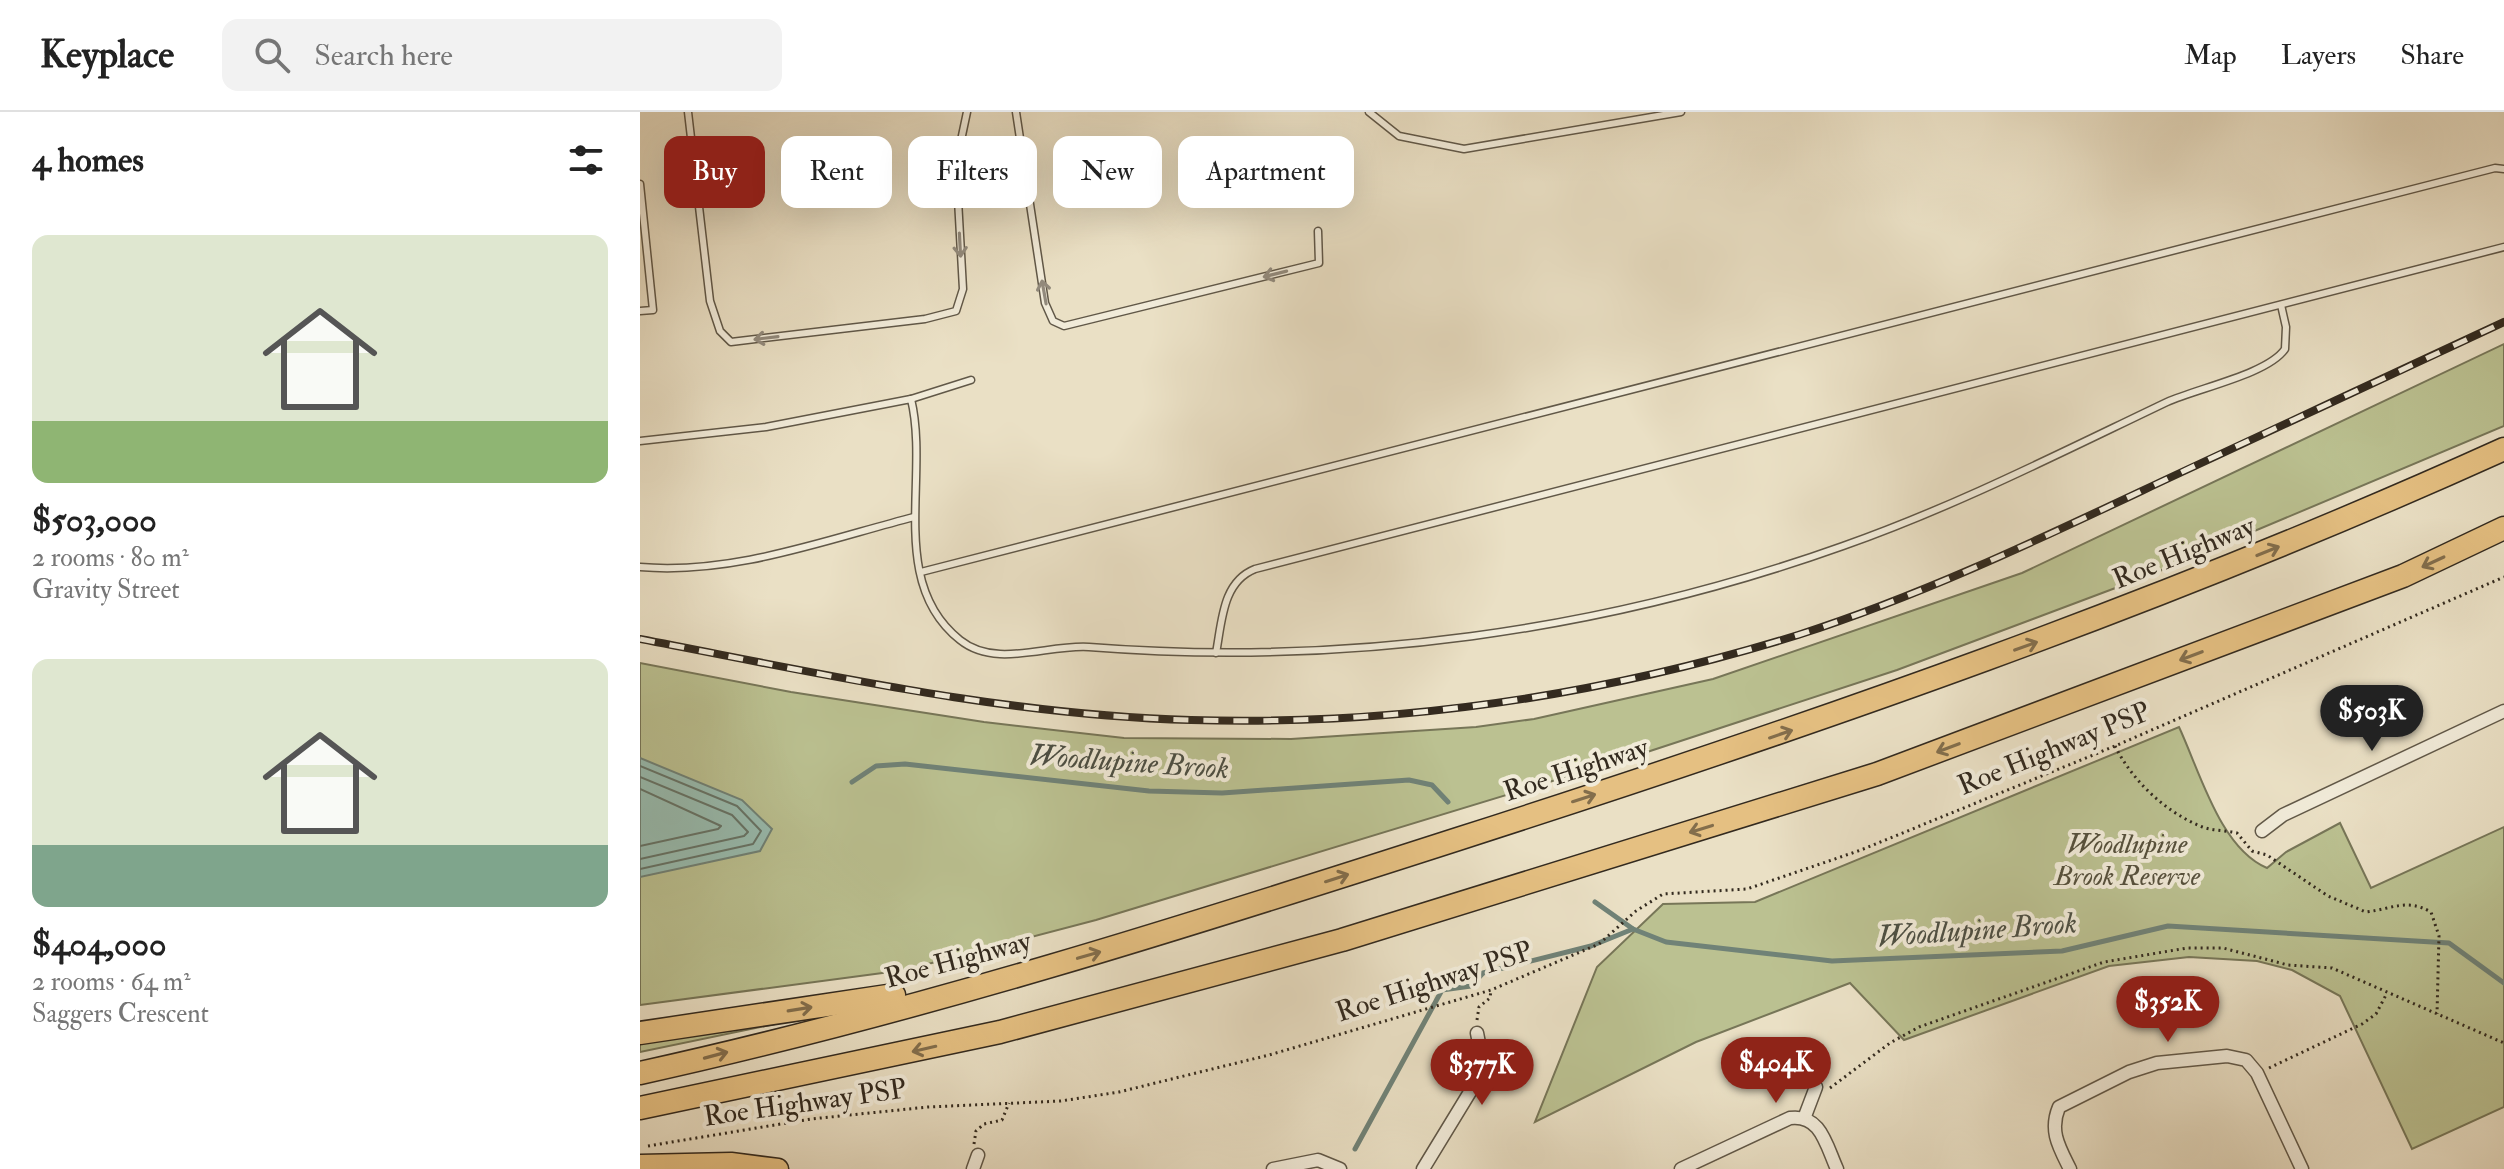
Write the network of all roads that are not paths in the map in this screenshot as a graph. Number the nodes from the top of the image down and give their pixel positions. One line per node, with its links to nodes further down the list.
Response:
1 (688, 112): 2 (lane, one-way to 1)
2 (967, 112)
3 (1016, 112): 8 (lane, one-way to 3)
4 (1369, 112): 5 (lane)
5 (1681, 112)
6 (2504, 169): 19 (lane)
7 (640, 184): 11 (lane)
8 (1318, 231)
9 (2504, 247): 10 (lane)
10 (2281, 305): 20 (lane); 20 (lane)
11 (640, 311)
12 (971, 380): 13 (lane)
13 (911, 399): 14 (lane); 16 (lane)
14 (640, 441)
15 (2504, 449): 23 (highway, Roe Highway, one-way to 15)
16 (914, 517): 18 (lane); 19 (lane)
17 (2504, 528): 28 (highway, one-way to 28)
18 (640, 567)
19 (921, 572): 20 (lane)
20 (1216, 653)
21 (2504, 711): 22 (street)
22 (2262, 831)
23 (1014, 977): 24 (highway, one-way to 23); 26 (highway, Roe Highway, one-way to 23)
24 (640, 1033)
25 (1477, 1033): 36 (street)
26 (640, 1073)
27 (1814, 1092): 29 (street)
28 (640, 1110)
29 (1805, 1116): 37 (street); 38 (street)
30 (978, 1155): 33 (street)
31 (640, 1165): 32 (main road)
32 (778, 1169)
33 (973, 1169)
34 (1273, 1169): 35 (street)
35 (1340, 1169)
36 (1423, 1169)
37 (1681, 1169)
38 (1837, 1169)
39 (2070, 1169): 40 (street)
40 (2302, 1169)

